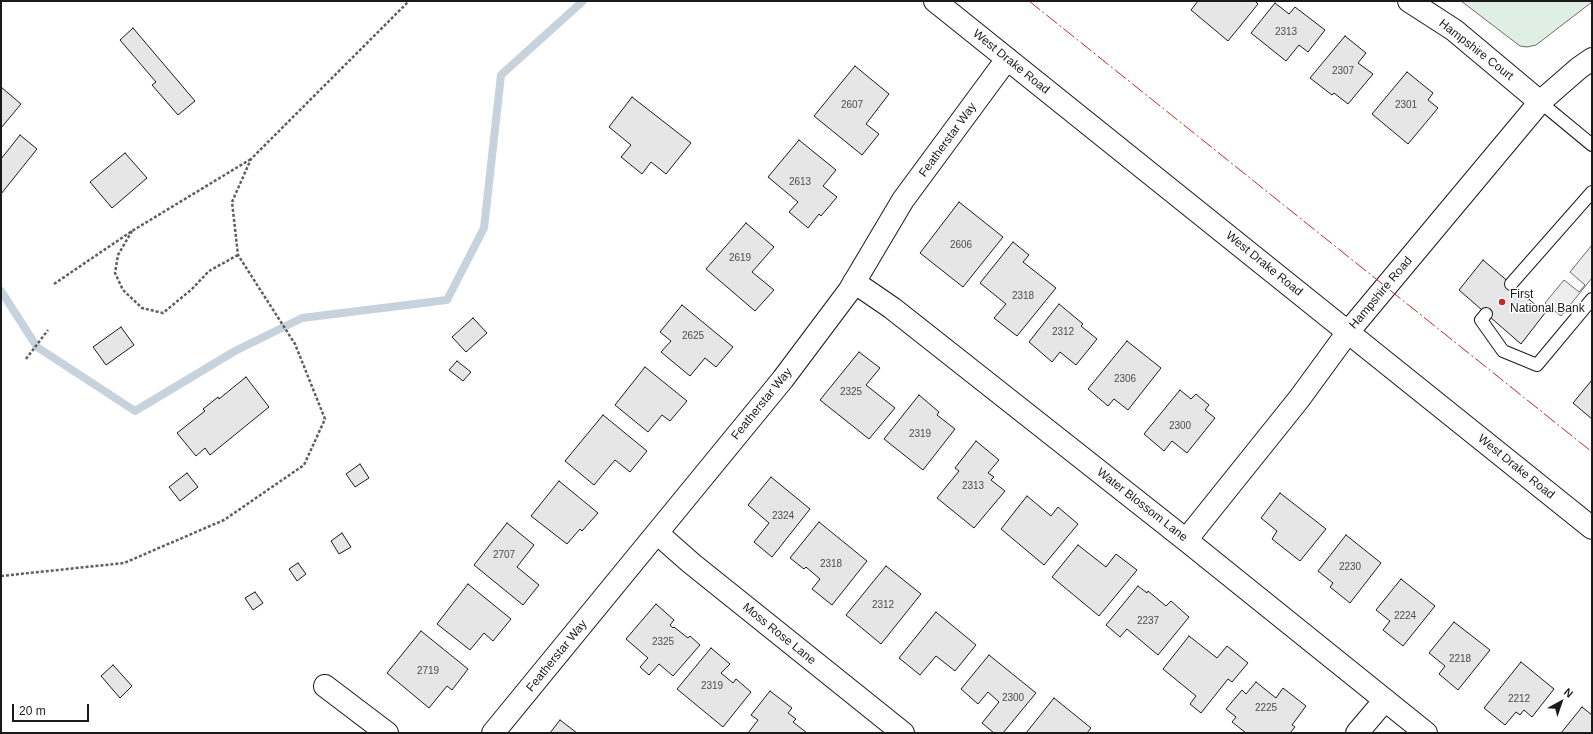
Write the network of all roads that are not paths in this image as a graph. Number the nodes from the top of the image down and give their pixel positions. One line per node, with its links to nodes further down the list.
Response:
1 (935, 1): 3 (street, West Drake Road)
2 (1409, 1): 5 (street, Hampshire Court)
3 (1007, 59): 8 (street, Featherstar Way); 12 (street, West Drake Road)
4 (1592, 59): 5 (street, Hampshire Road)
5 (1540, 102): 6 (lane); 12 (street, Hampshire Road)
6 (1592, 144)
7 (1592, 192): 9 (lane)
8 (854, 282): 14 (street, Featherstar Way); 15 (street, Water Blossom Lane)
9 (1511, 284)
10 (1592, 299): 11 (lane)
11 (1486, 314)
12 (1348, 332): 13 (street, West Drake Road); 15 (street, Hampshire Road)
13 (1592, 528)
14 (657, 533): 19 (street, Featherstar Way); 20 (street, Moss Rose Lane)
15 (1186, 540): 17 (street, Water Blossom Lane)
16 (324, 686): 18 (street)
17 (1385, 700): 21 (street); 22 (street, Water Blossom Lane)
18 (387, 733)
19 (493, 733)
20 (903, 733)
21 (1357, 733)
22 (1426, 733)

